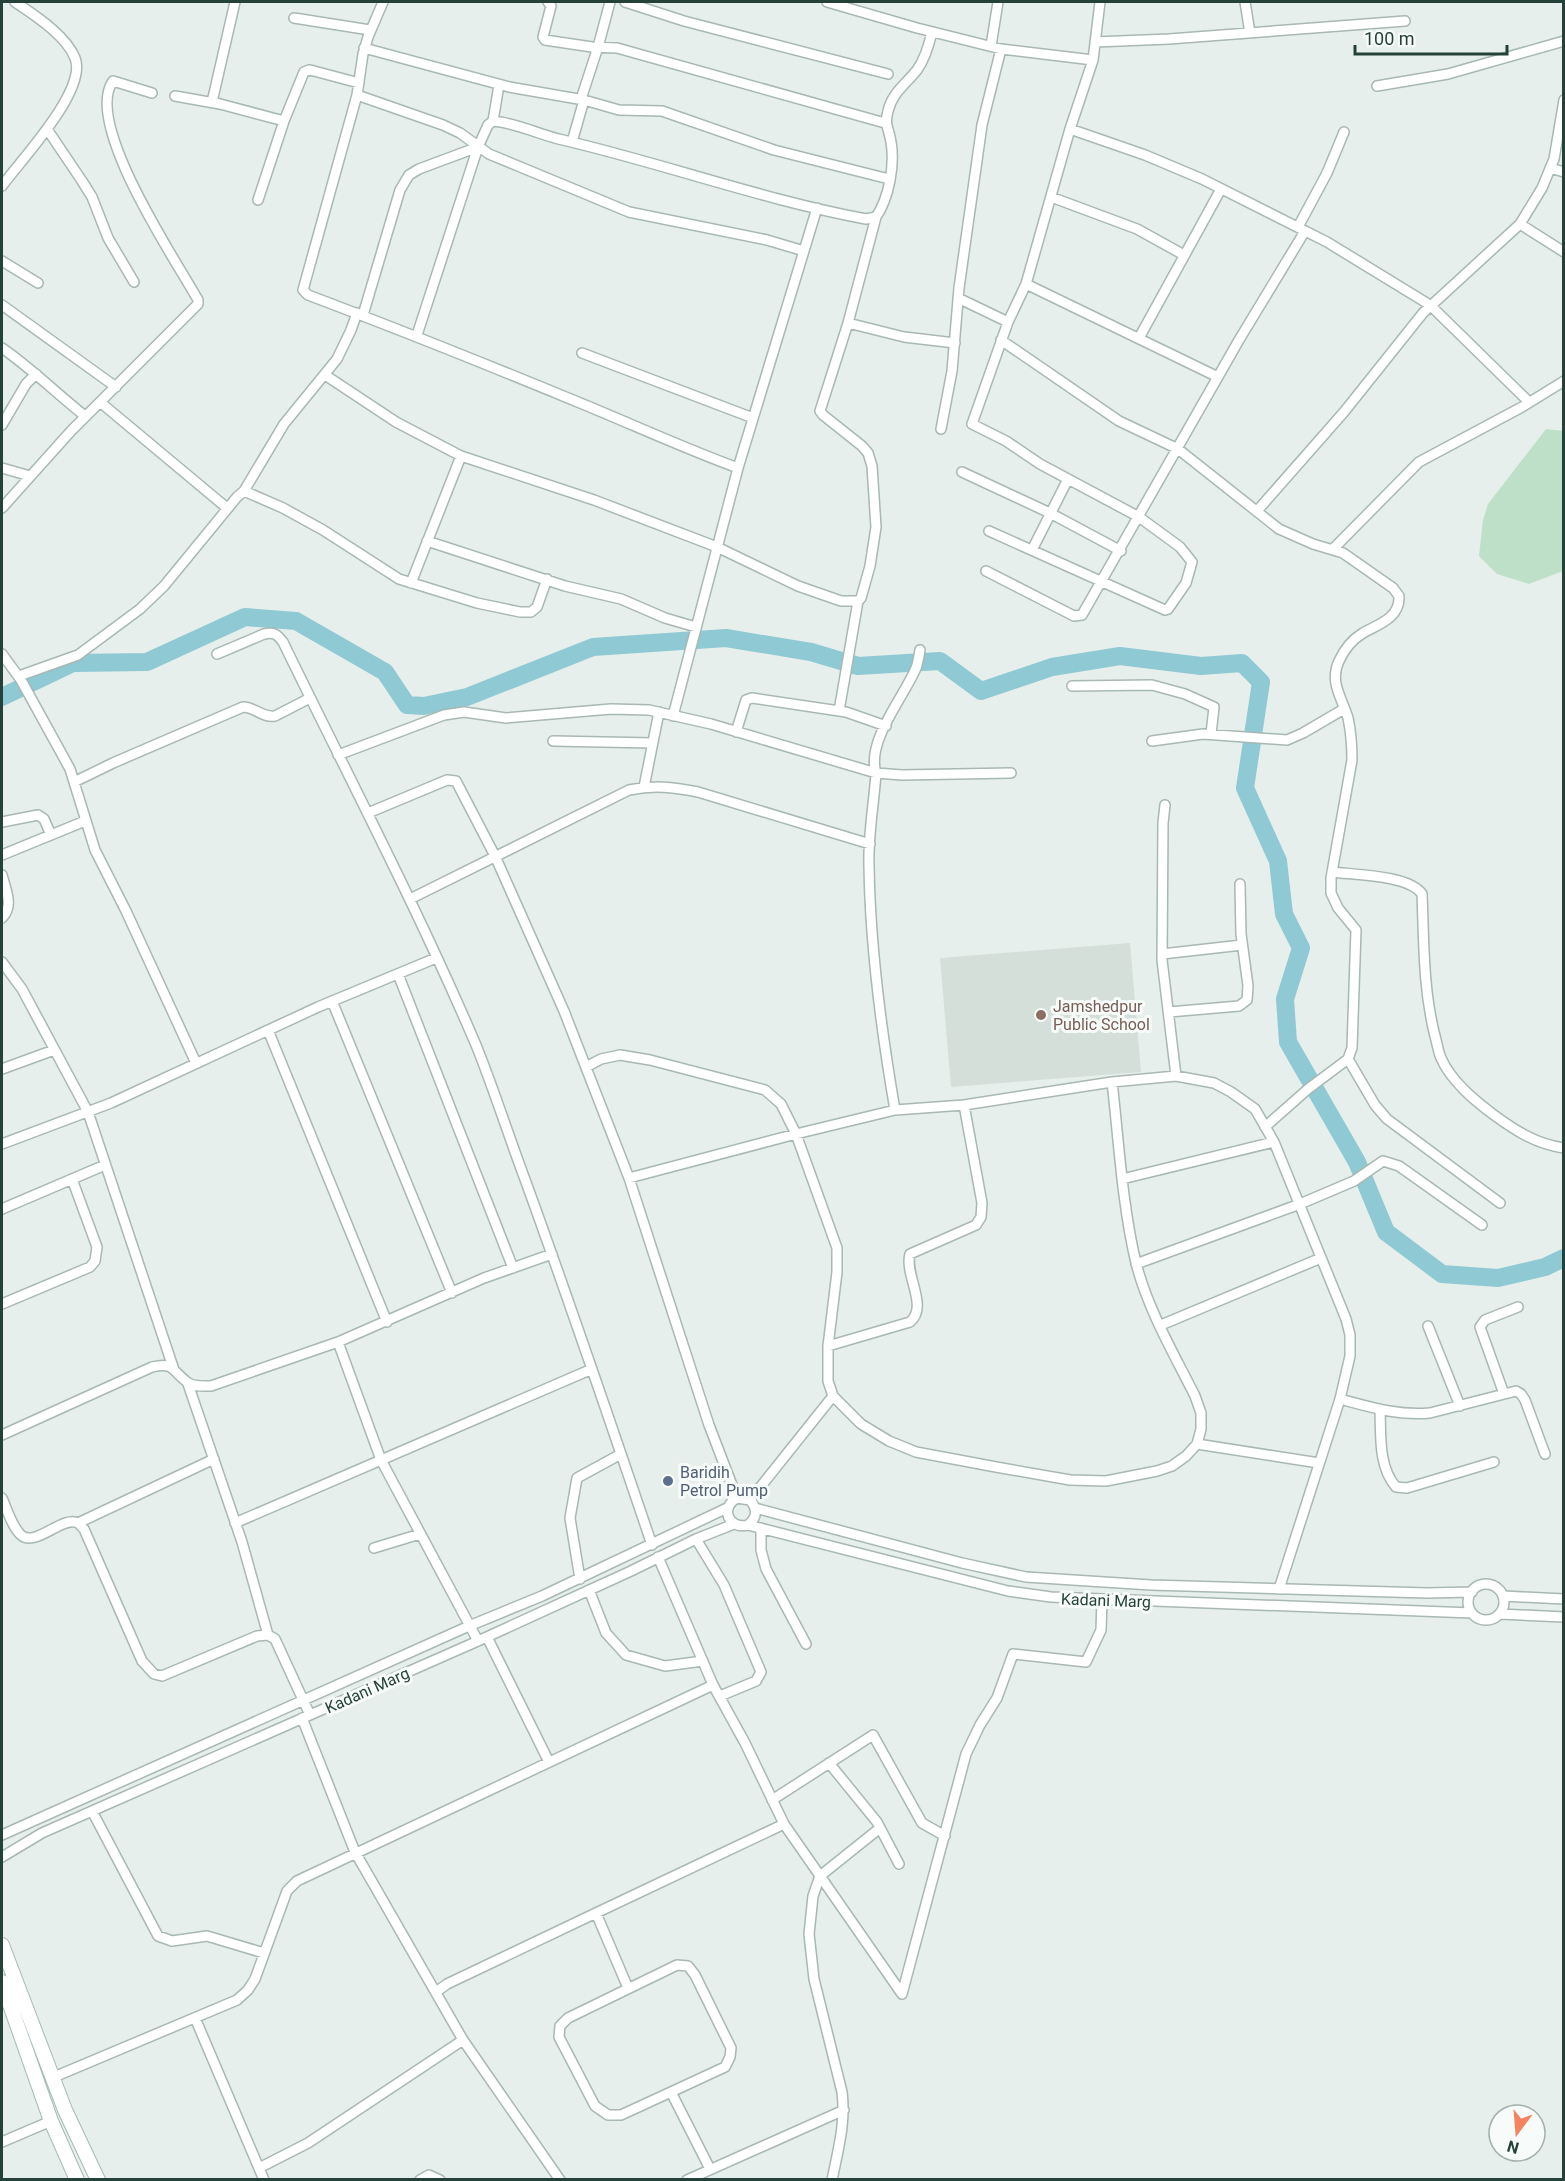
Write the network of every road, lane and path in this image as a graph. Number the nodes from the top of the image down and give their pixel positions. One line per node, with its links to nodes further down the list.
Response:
1 (15, 2): 36 (street)
2 (235, 2): 32 (street)
3 (383, 2): 13 (street)
4 (548, 2): 19 (street)
5 (610, 2): 19 (street)
6 (626, 2): 23 (street)
7 (827, 2): 14 (street)
8 (998, 2): 18 (street)
9 (1100, 2): 17 (street)
10 (1245, 2): 15 (street)
11 (294, 18): 13 (street)
12 (1405, 21): 15 (street)
13 (370, 30): 20 (street)
14 (932, 32): 18 (street); 35 (street)
15 (1250, 33): 17 (street)
16 (1563, 41): 26 (street)
17 (1095, 42): 22 (street)
18 (991, 46): 21 (street)
19 (598, 47): 30 (street); 35 (street)
20 (364, 48): 24 (street); 25 (street)
21 (1001, 49): 22 (street); 59 (street)
22 (1093, 60): 37 (street)
23 (888, 74)
24 (359, 83): 28 (street); 34 (street)
25 (499, 85): 30 (street); 33 (street)
26 (1377, 86)
27 (152, 93): 75 (street)
28 (357, 95): 40 (street); 62 (street)
29 (175, 96): 32 (street)
30 (584, 100): 39 (street); 43 (street)
31 (1563, 100): 41 (street)
32 (212, 102): 34 (street)
33 (493, 121): 39 (street); 40 (street)
34 (284, 122): 47 (street)
35 (885, 123): 43 (street)
36 (47, 129): 44 (street); 56 (street)
37 (1070, 129): 45 (street); 46 (street)
38 (1344, 132): 51 (street)
39 (572, 142): 48 (street)
40 (478, 147): 52 (street); 62 (street); 65 (street)
41 (1550, 168): 42 (street); 50 (street)
42 (1563, 172)
43 (889, 179): 49 (street)
44 (2, 186)
45 (1221, 189): 51 (street); 54 (street)
46 (1051, 197): 54 (street); 58 (street)
47 (258, 200)
48 (817, 208): 49 (street); 52 (street)
49 (876, 217): 64 (street)
50 (1520, 224): 53 (street); 60 (street)
51 (1302, 229): 60 (street); 73 (street)
52 (804, 251): 79 (street)
53 (1563, 252)
54 (1184, 255): 66 (street)
55 (2, 261): 57 (street)
56 (134, 282)
57 (38, 283)
58 (1026, 284): 63 (street); 66 (street)
59 (958, 298): 63 (street); 68 (street)
60 (1430, 305): 77 (street); 92 (street)
61 (2, 306): 75 (street)
62 (360, 314): 65 (street); 72 (street)
63 (1008, 322): 67 (street)
64 (848, 323): 68 (street); 105 (street)
65 (417, 335): 85 (street)
66 (1139, 338): 73 (street)
67 (1001, 340): 82 (street); 88 (street)
68 (955, 343): 81 (street)
69 (2, 348): 71 (street)
70 (582, 353): 79 (street)
71 (36, 374): 78 (street); 80 (street)
72 (325, 375): 83 (street); 89 (street)
73 (1218, 377): 82 (street)
74 (1563, 381): 77 (street)
75 (116, 387): 76 (street)
76 (100, 402): 78 (street); 91 (street)
77 (1530, 402): 98 (street)
78 (85, 416): 87 (street)
79 (753, 418): 85 (street)
80 (2, 425)
81 (941, 429)
82 (1178, 448): 92 (street); 94 (street)
83 (461, 456): 96 (street); 97 (street)
84 (2, 468): 87 (street)
85 (738, 468): 97 (street)
86 (962, 472): 93 (street)
87 (30, 476): 90 (street)
88 (1068, 479): 93 (street); 94 (street)
89 (244, 491): 91 (street); 104 (street)
90 (2, 508)
91 (227, 508): 110 (street)
92 (1257, 511): 98 (street)
93 (1050, 513): 99 (street); 100 (street)
94 (1139, 517): 100 (street); 103 (street)
95 (989, 531): 99 (street)
96 (428, 541): 102 (street); 104 (street)
97 (717, 547): 105 (street); 106 (street)
98 (1333, 549): 113 (street)
99 (1032, 550): 103 (street)
100 (1121, 551): 103 (street)
101 (986, 571): 103 (street)
102 (547, 579): 104 (street); 106 (street)
103 (1102, 582)
104 (411, 583)
105 (858, 601): 114 (street)
106 (695, 631): 116 (street)
107 (920, 650): 117 (street)
108 (2, 654): 110 (street)
109 (218, 654): 112 (street)
110 (20, 678): 126 (street)
111 (1072, 686): 119 (street)
112 (310, 698): 123 (street); 126 (street)
113 (1344, 709): 119 (street); 136 (street)
114 (839, 711): 117 (street); 118 (street)
115 (659, 712): 116 (street); 122 (street); 123 (street)
116 (674, 716): 118 (street)
117 (886, 726): 124 (street)
118 (736, 732): 124 (street)
119 (1211, 734): 121 (street)
120 (553, 741): 122 (street)
121 (1152, 741)
122 (653, 742): 127 (street)
123 (338, 755): 129 (street)
124 (876, 773): 125 (street); 133 (street)
125 (1011, 773)
126 (74, 782): 130 (street)
127 (644, 787): 133 (street); 135 (street)
128 (1165, 805): 142 (street)
129 (368, 813): 135 (street); 139 (street)
130 (85, 821): 132 (street); 151 (street)
131 (2, 822): 132 (street)
132 (51, 835): 134 (street)
133 (870, 844): 157 (street)
134 (2, 855)
135 (495, 856): 139 (street); 152 (street)
136 (1332, 872): 150 (street); 163 (street)
137 (2, 875): 140 (street)
138 (1240, 884): 141 (street)
139 (410, 899): 143 (street)
140 (2, 918)
141 (1242, 945): 142 (street); 147 (street)
142 (1162, 954): 147 (street)
143 (436, 958): 145 (street); 172 (street)
144 (2, 962): 149 (street)
145 (398, 974): 146 (street); 175 (street)
146 (332, 1001): 148 (street); 176 (street)
147 (1168, 1012): 154 (street)
148 (268, 1030): 151 (street); 179 (street)
149 (54, 1050): 153 (street); 158 (street)
150 (1348, 1059): 159 (street); 168 (street)
151 (196, 1063): 158 (street)
152 (586, 1067): 160 (street); 165 (street)
153 (2, 1069)
154 (1176, 1076): 155 (street); 159 (street)
155 (1112, 1082): 156 (street); 167 (street)
156 (964, 1105): 157 (street); 183 (street)
157 (895, 1110): 160 (street)
158 (87, 1112): 162 (street); 164 (street)
159 (1265, 1127): 161 (street)
160 (796, 1134): 165 (street); 183 (street)
161 (1274, 1142): 167 (street); 169 (street)
162 (2, 1144)
163 (1563, 1148)
164 (105, 1165): 166 (street); 184 (street)
165 (629, 1178): 201 (street)
166 (72, 1179): 170 (street); 177 (street)
167 (1122, 1179): 174 (street)
168 (1500, 1203)
169 (1300, 1204): 171 (street); 173 (street); 174 (street)
170 (2, 1209)
171 (1482, 1225)
172 (552, 1254): 175 (street); 185 (street)
173 (1321, 1258): 180 (street); 189 (street)
174 (1136, 1264): 180 (street)
175 (513, 1268): 176 (street)
176 (452, 1293): 179 (street)
177 (2, 1304)
178 (1518, 1307): 187 (street)
179 (387, 1322): 182 (street)
180 (1161, 1325): 193 (street)
181 (1428, 1326): 190 (street)
182 (338, 1342): 186 (street); 197 (street)
183 (828, 1346): 188 (street)
184 (173, 1367): 186 (street); 192 (street)
185 (592, 1369): 194 (street); 197 (street)
186 (188, 1384): 196 (street)
187 (1504, 1394): 190 (street); 195 (street)
188 (833, 1396): 193 (street); 202 (street)
189 (1340, 1399): 191 (street); 199 (street)
190 (1460, 1406): 191 (street)
191 (1380, 1409): 198 (street)
192 (2, 1435)
193 (1197, 1444): 199 (street)
194 (621, 1454): 211 (street); 214 (street)
195 (1545, 1454)
196 (214, 1459): 204 (street); 205 (street)
197 (381, 1460): 205 (street); 209 (street)
198 (1494, 1462)
199 (1319, 1463): 215 (street)
200 (2, 1498): 204 (street)
201 (737, 1498): 202 (street); 203 (street)
202 (753, 1504): 207 (street); 215 (street, Kadani Marg)
203 (727, 1508): 206 (street); 211 (street, Kadani Marg)
204 (78, 1523): 225 (street)
205 (235, 1523): 225 (street)
206 (734, 1524): 207 (street); 210 (street, Kadani Marg)
207 (748, 1525): 208 (street, Kadani Marg)
208 (761, 1528): 220 (street, Kadani Marg); 227 (street)
209 (420, 1534): 212 (street); 224 (street)
210 (696, 1539): 213 (street, Kadani Marg); 230 (street)
211 (652, 1545): 214 (street, Kadani Marg)
212 (375, 1548)
213 (658, 1557): 216 (street, Kadani Marg); 228 (street)
214 (579, 1579): 224 (street, Kadani Marg)
215 (1279, 1589): 217 (street, Kadani Marg)
216 (589, 1590): 226 (street, Kadani Marg); 228 (street)
217 (1472, 1592): 218 (street); 221 (street)
218 (1503, 1596): 219 (street); 222 (street)
219 (1563, 1599)
220 (1102, 1600): 221 (street, Kadani Marg); 240 (street)
221 (1472, 1613): 222 (street)
222 (1500, 1614): 223 (street)
223 (1563, 1617)
224 (469, 1626): 226 (street); 231 (street, Kadani Marg)
225 (268, 1635): 231 (street)
226 (482, 1639): 232 (street, Kadani Marg); 233 (street)
227 (806, 1644)
228 (703, 1661): 229 (street)
229 (713, 1685): 230 (street); 233 (street)
230 (720, 1696): 235 (street)
231 (303, 1700): 232 (street); 239 (street, Kadani Marg)
232 (306, 1717): 236 (street, Kadani Marg); 241 (street)
233 (549, 1762): 241 (street)
234 (830, 1764): 235 (street); 238 (street); 240 (street)
235 (772, 1800): 237 (street)
236 (92, 1811): 242 (street, Kadani Marg); 247 (street)
237 (784, 1824): 244 (street); 245 (street)
238 (880, 1828): 243 (street); 244 (street)
239 (2, 1835)
240 (945, 1836): 244 (street)
241 (356, 1852): 247 (street); 250 (street)
242 (2, 1857)
243 (899, 1864)
244 (820, 1876): 255 (street)
245 (596, 1913): 249 (street); 250 (street)
246 (2, 1945): 253 (street)
247 (264, 1953): 251 (street)
248 (2, 1982): 256 (street)
249 (628, 1988): 254 (street); 254 (street)
250 (436, 1992): 252 (street)
251 (195, 2018): 253 (street); 258 (street)
252 (463, 2040): 258 (street); 265 (street)
253 (54, 2077): 261 (street)
254 (671, 2092): 259 (street)
255 (844, 2109): 259 (street); 267 (street)
256 (51, 2121): 257 (street); 260 (street)
257 (2, 2142)
258 (259, 2168): 262 (street)
259 (710, 2169): 266 (street)
260 (77, 2180)
261 (98, 2180)
262 (264, 2180)
263 (420, 2180): 264 (street)
264 (440, 2180)
265 (560, 2180)
266 (687, 2180)
267 (832, 2180)

